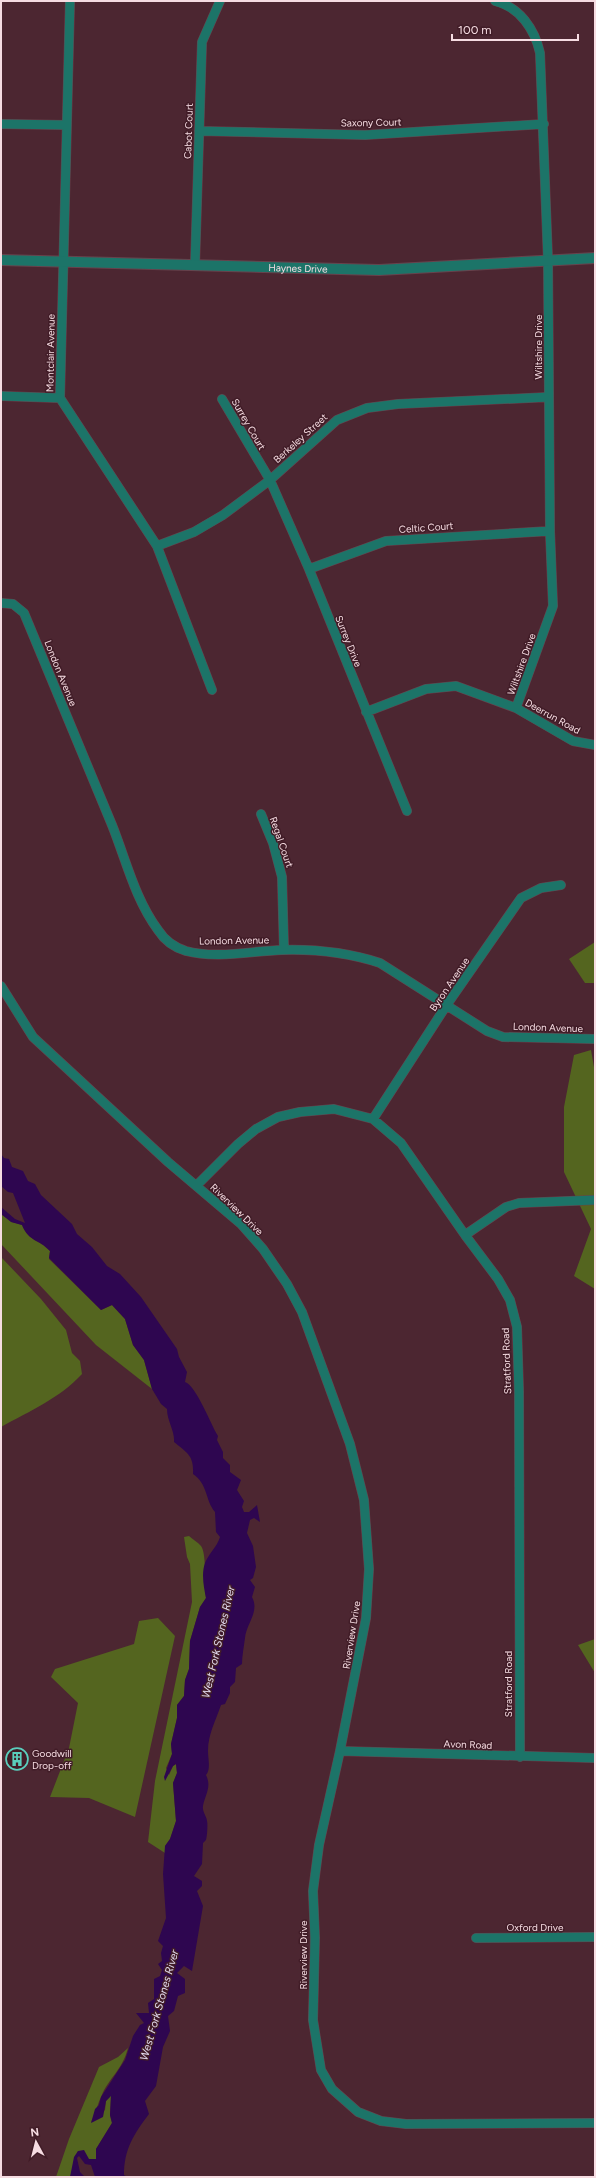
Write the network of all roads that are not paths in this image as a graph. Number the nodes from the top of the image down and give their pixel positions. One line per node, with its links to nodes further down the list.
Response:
1 (70, 1): 5 (street, Montclair Avenue)
2 (220, 1): 7 (street, Cabot Court)
3 (495, 1): 6 (street, Wiltshire Drive)
4 (1, 124): 5 (street)
5 (66, 124): 11 (street, Montclair Avenue)
6 (544, 124): 7 (street, Saxony Court); 10 (street, Wiltshire Drive)
7 (199, 131): 12 (street, Cabot Court)
8 (595, 258): 10 (street, Haynes Drive)
9 (1, 260): 11 (street, Haynes Drive)
10 (548, 260): 12 (street, Haynes Drive); 14 (street, Wiltshire Drive)
11 (63, 261): 12 (street, Haynes Drive); 15 (street, Montclair Avenue)
12 (194, 265)
13 (1, 396): 15 (street)
14 (549, 397): 17 (street, Berkeley Street); 18 (street, Wiltshire Drive)
15 (60, 398): 19 (street, Montclair Avenue)
16 (222, 399): 17 (street, Surrey Court)
17 (270, 480): 19 (street, Berkeley Street); 20 (street, Surrey Drive)
18 (550, 530): 20 (street, Celtic Court); 23 (street, Wiltshire Drive)
19 (157, 546): 22 (street, Montclair Avenue)
20 (309, 569): 24 (street, Surrey Drive)
21 (1, 603): 29 (street, London Avenue)
22 (212, 690)
23 (516, 708): 24 (street, Deerrun Road); 25 (street, Deerrun Road)
24 (366, 712): 26 (street, Surrey Drive)
25 (595, 744)
26 (407, 811)
27 (261, 814): 29 (street, Regal Court)
28 (561, 885): 31 (street, Byron Avenue)
29 (284, 950): 31 (street, London Avenue)
30 (1, 986): 34 (street, Riverview Drive)
31 (446, 1006): 32 (street, London Avenue); 33 (street, Byron Avenue)
32 (595, 1039)
33 (373, 1119): 34 (street, Stratford Road); 36 (street, Stratford Road)
34 (197, 1185): 37 (street, Riverview Drive)
35 (595, 1200): 36 (street)
36 (465, 1235): 38 (street, Stratford Road)
37 (340, 1751): 38 (street, Avon Road); 42 (street, Riverview Drive)
38 (520, 1757): 39 (street, Avon Road)
39 (595, 1758)
40 (476, 1938): 41 (street, Oxford Drive)
41 (595, 1938)
42 (595, 2123)

